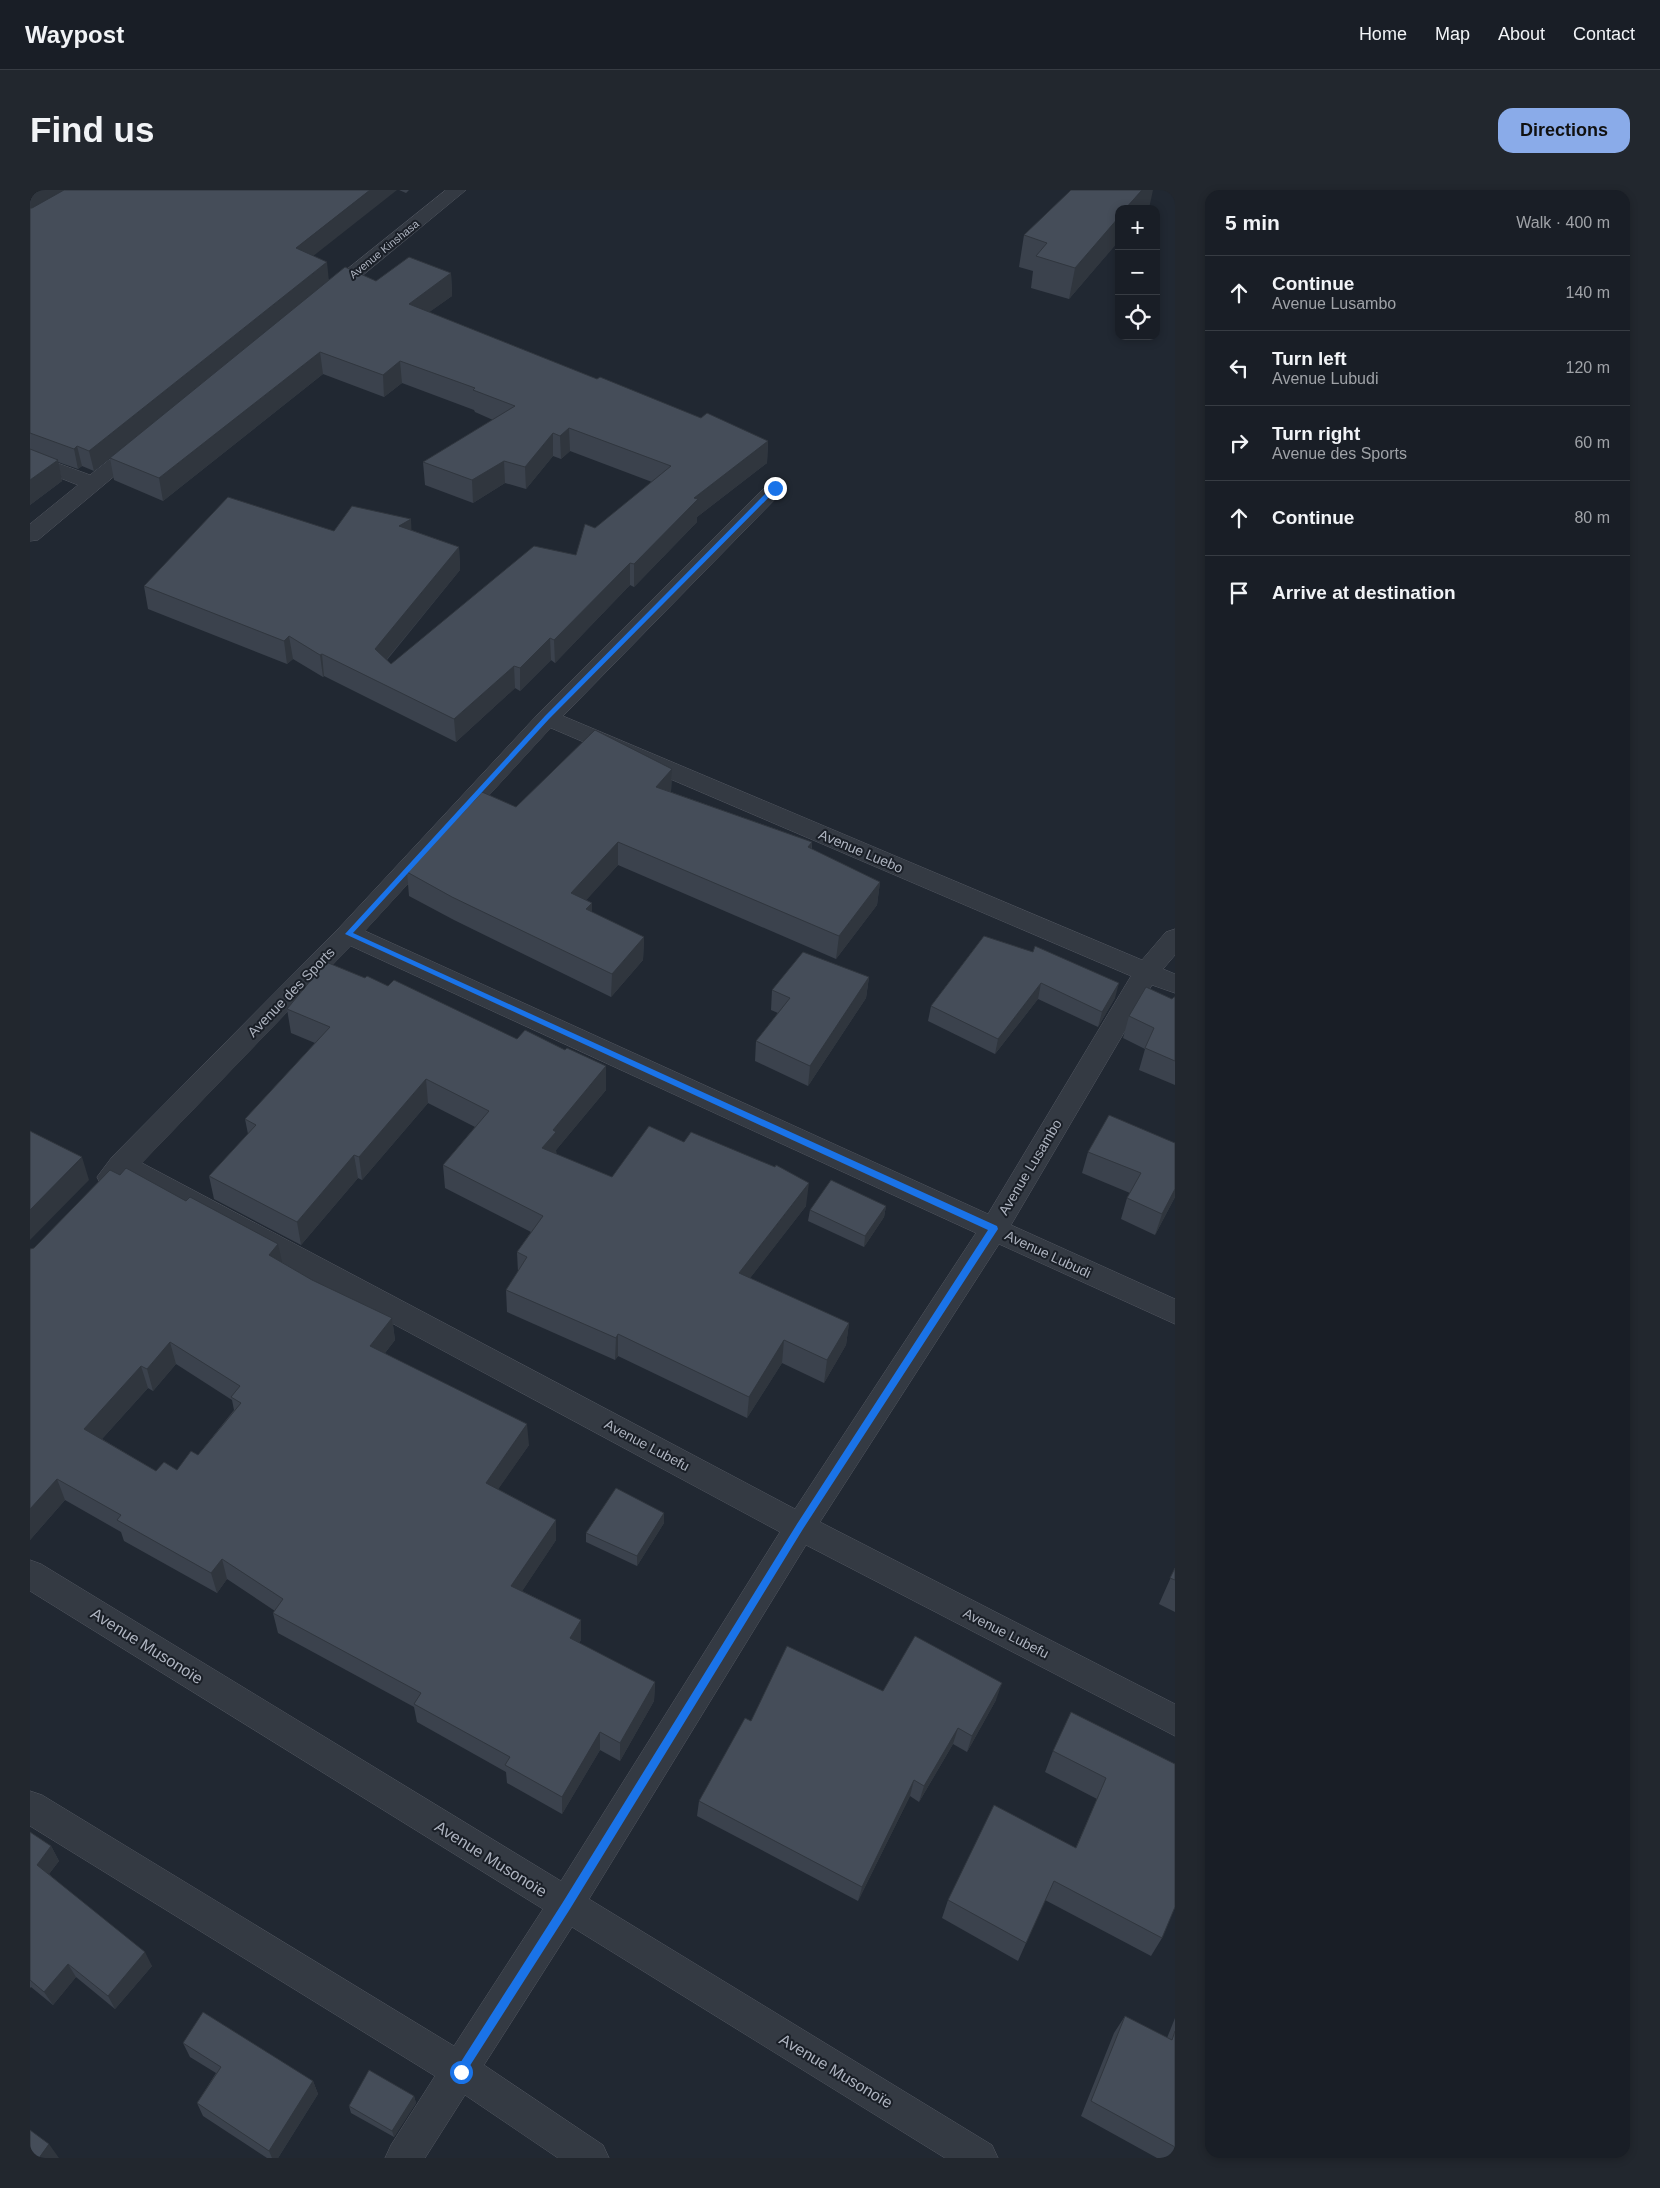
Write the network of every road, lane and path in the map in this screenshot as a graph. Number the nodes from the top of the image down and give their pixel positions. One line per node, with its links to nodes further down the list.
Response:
1 (457, 190): 2 (street, Avenue Kinshasa)
2 (310, 309)
3 (155, 434): 5 (street)
4 (30, 459): 5 (street)
5 (92, 484): 7 (street)
6 (775, 488): 8 (street, Avenue des Sports)
7 (30, 535)
8 (547, 718): 9 (street, Avenue des Sports); 11 (street, Avenue Luebo)
9 (348, 934): 13 (street, Avenue des Sports); 15 (street, Avenue Lubudi)
10 (1175, 938): 11 (street, Avenue Lusambo)
11 (1146, 972): 12 (street, Avenue Luebo); 15 (street, Avenue Lusambo)
12 (1175, 984)
13 (122, 1165): 14 (street, Avenue des Sports); 17 (street, Avenue Lubefu)
14 (96, 1192)
15 (994, 1229): 16 (street, Avenue Lubudi); 17 (street, Avenue Lusambo)
16 (1175, 1312)
17 (800, 1527): 19 (street, Avenue Lubefu); 21 (street, Avenue Lusambo)
18 (30, 1574): 21 (street, Avenue Musonoïe)
19 (1175, 1721)
20 (30, 1807): 22 (street)
21 (566, 1905): 22 (street, Avenue Lusambo); 25 (street, Avenue Musonoïe)
22 (461, 2072): 23 (street, Avenue Lusambo); 24 (street)
23 (404, 2158)
24 (590, 2158)
25 (979, 2158)

